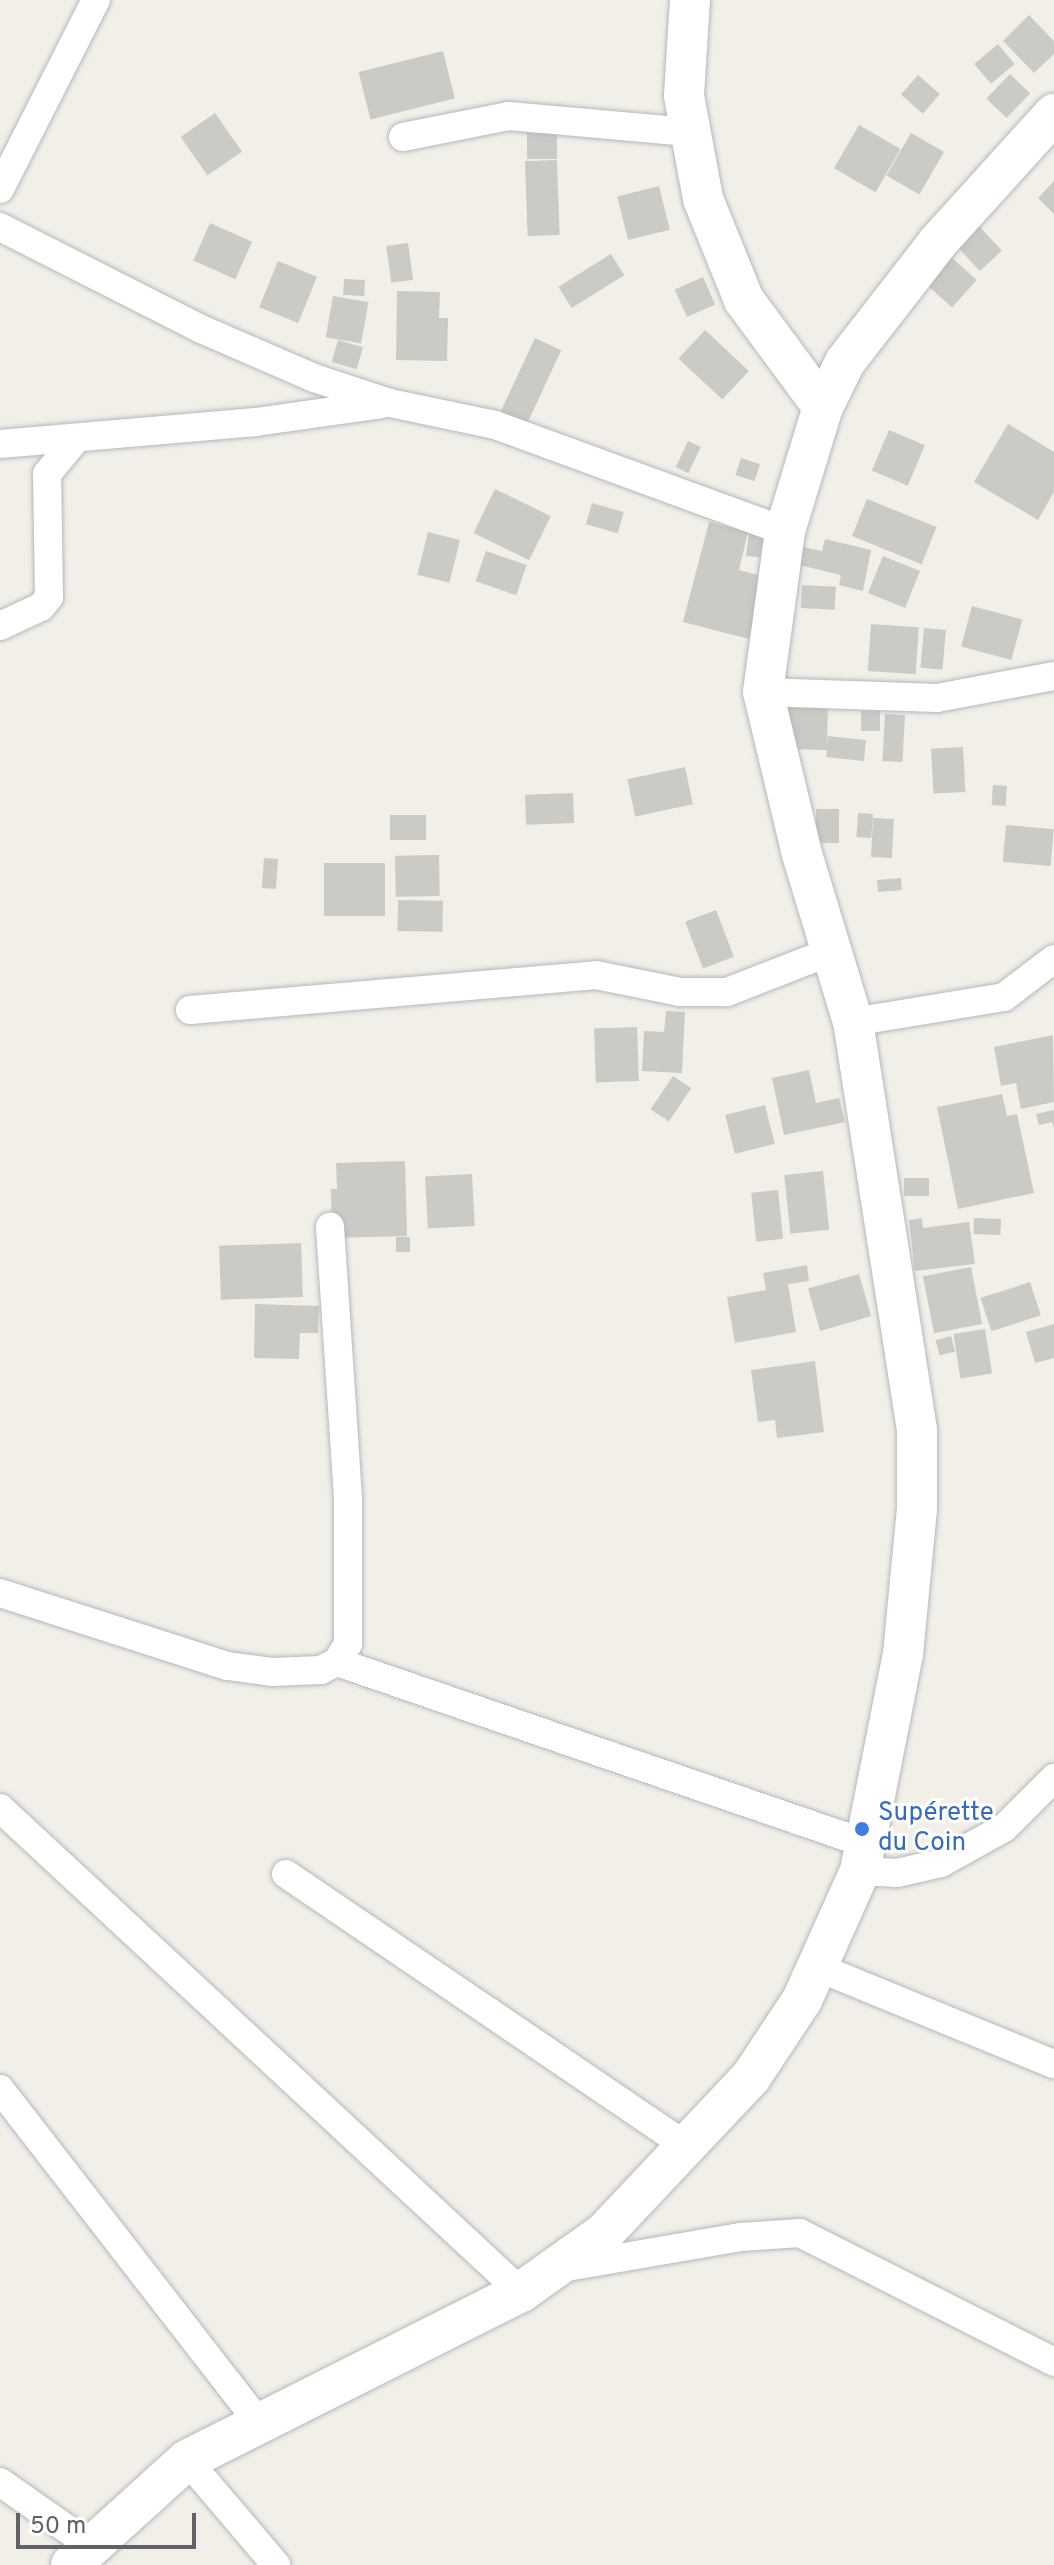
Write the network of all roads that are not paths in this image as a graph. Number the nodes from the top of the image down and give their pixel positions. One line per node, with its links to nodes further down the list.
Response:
1 (96, 0): 6 (street)
2 (690, 0): 4 (street)
3 (1052, 119): 9 (street)
4 (688, 132): 5 (street); 9 (street)
5 (403, 137)
6 (0, 189)
7 (0, 227): 8 (street)
8 (390, 403): 10 (street); 12 (street)
9 (823, 407): 12 (street)
10 (76, 439): 11 (street); 13 (street)
11 (0, 444)
12 (785, 531): 15 (street)
13 (0, 626)
14 (1054, 676): 15 (street)
15 (763, 692): 16 (street)
16 (835, 950): 18 (street); 19 (street)
17 (1054, 959): 19 (street)
18 (190, 1010)
19 (853, 1022): 25 (street)
20 (330, 1227): 22 (street)
21 (0, 1593): 22 (street)
22 (337, 1662): 25 (street)
23 (1054, 1778): 25 (street)
24 (0, 1808): 32 (street)
25 (864, 1857): 27 (street)
26 (286, 1874): 30 (street)
27 (817, 1967): 28 (street); 30 (street)
28 (1054, 2064)
29 (0, 2089): 34 (street)
30 (689, 2148): 31 (street)
31 (560, 2268): 32 (street); 33 (street)
32 (521, 2292): 34 (street)
33 (1054, 2362)
34 (258, 2422): 35 (street)
35 (187, 2460): 37 (street); 38 (street)
36 (0, 2482): 37 (street)
37 (81, 2555)
38 (276, 2565)

